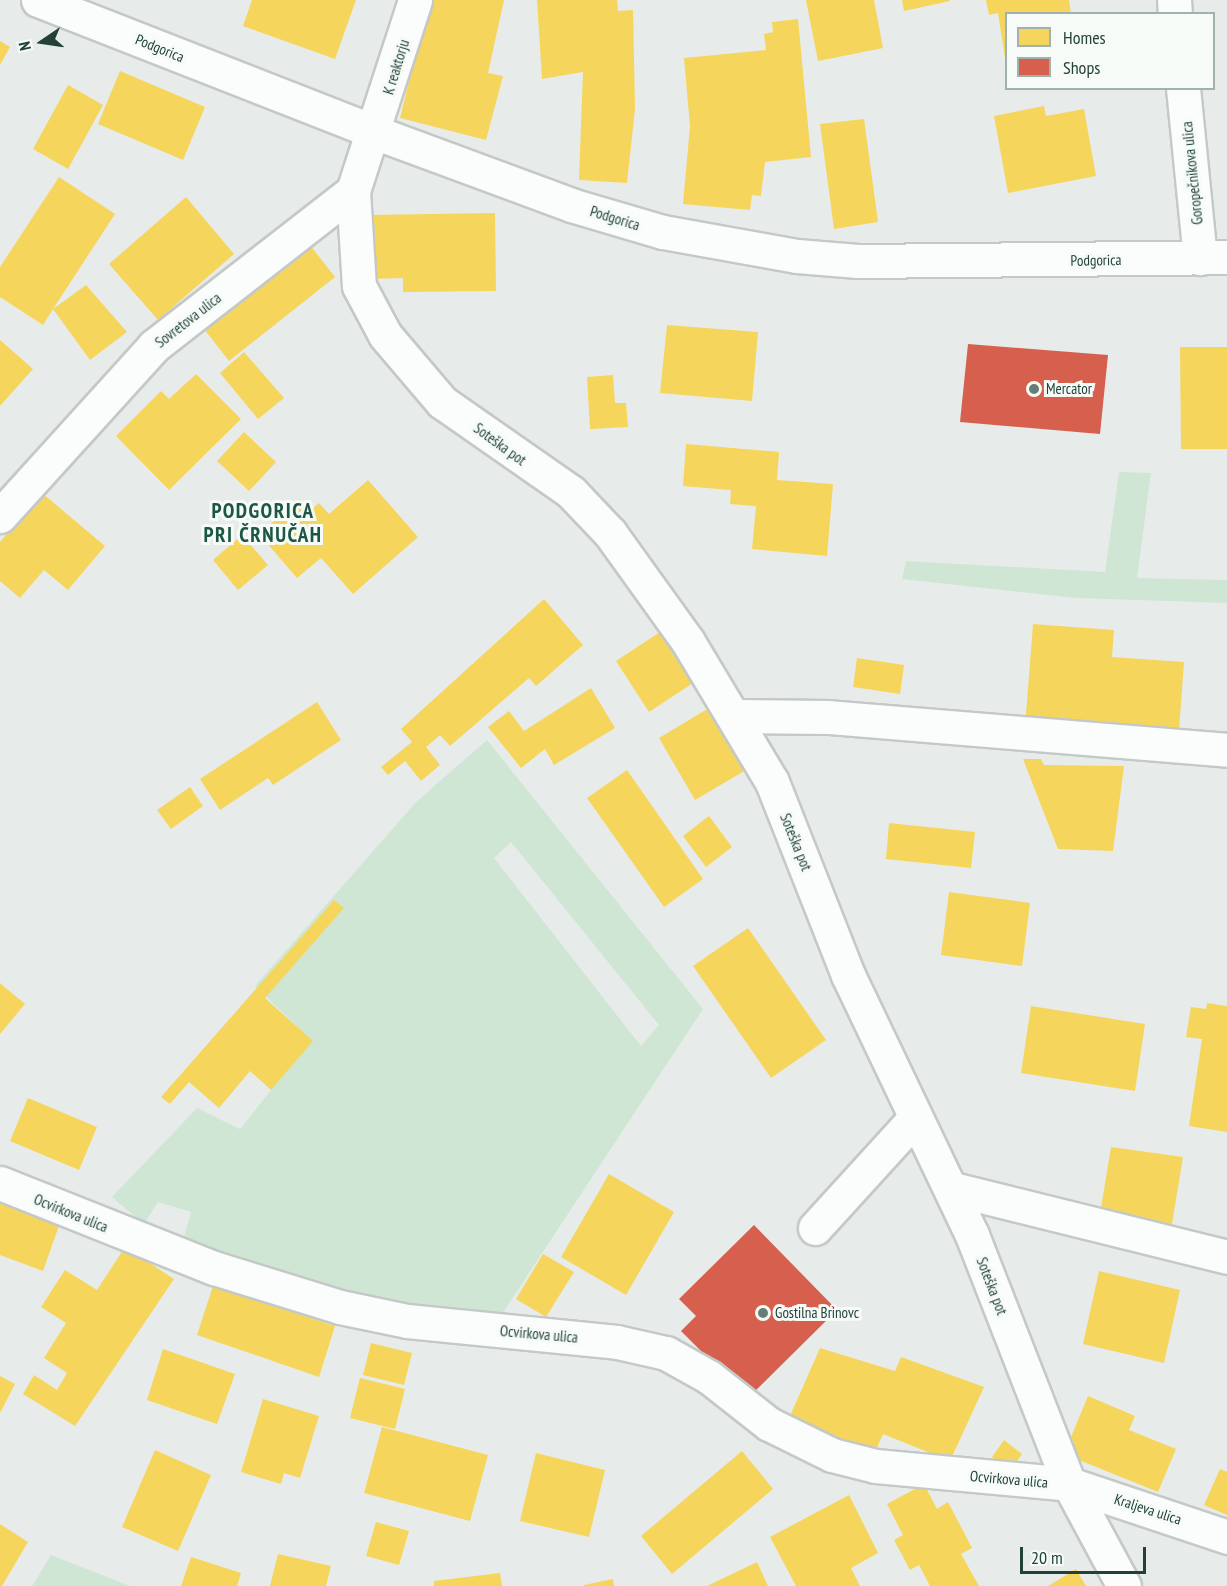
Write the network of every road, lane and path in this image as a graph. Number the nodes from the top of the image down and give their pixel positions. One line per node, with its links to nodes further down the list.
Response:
1 (38, 0): 4 (street, Podgorica)
2 (415, 0): 4 (street, K reaktorju)
3 (1183, 90): 6 (street, Goropečnikova ulica)
4 (374, 132): 5 (street); 6 (street, Podgorica)
5 (353, 191): 7 (street, Sovretova ulica); 8 (street, Soteška pot)
6 (1214, 257)
7 (0, 516)
8 (735, 716): 9 (street); 10 (street, Soteška pot)
9 (1227, 750)
10 (915, 1118): 12 (street, Soteška pot); 13 (street)
11 (0, 1183): 15 (street, Ocvirkova ulica)
12 (953, 1189): 14 (street); 15 (street, Soteška pot)
13 (816, 1228)
14 (1227, 1257)
15 (1069, 1484): 16 (street, Kraljeva ulica); 17 (street, Soteška pot)
16 (1227, 1537)
17 (1124, 1586)

